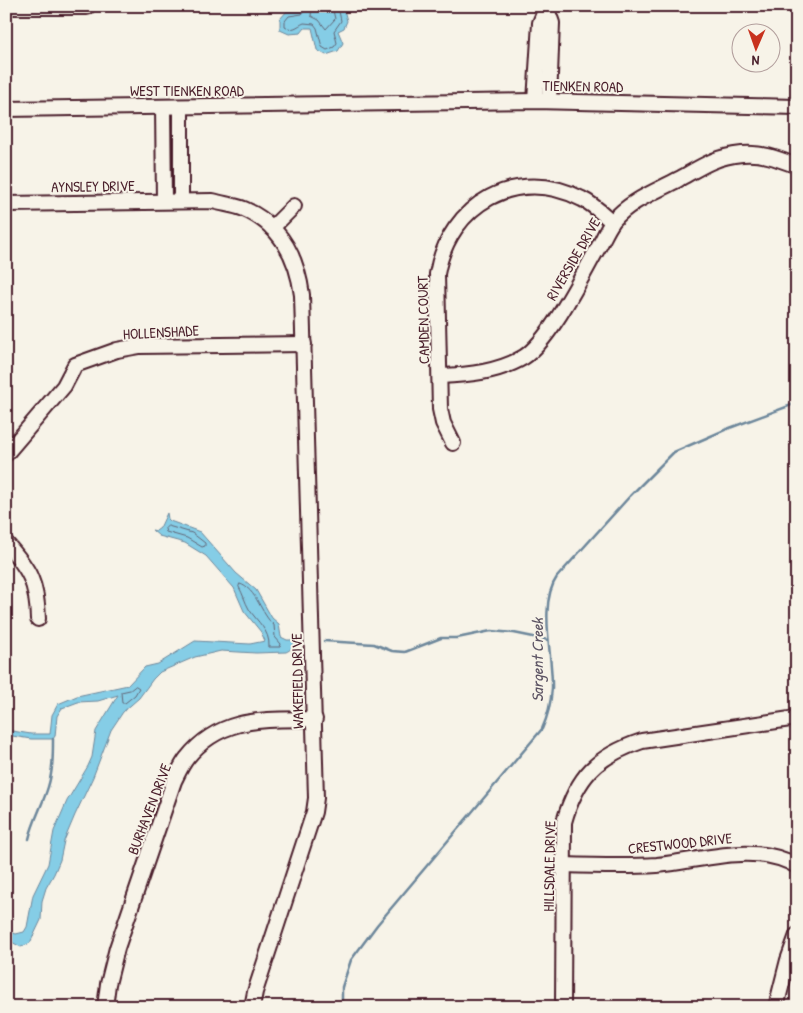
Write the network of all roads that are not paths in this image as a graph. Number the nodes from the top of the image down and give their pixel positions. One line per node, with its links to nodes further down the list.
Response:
1 (6, 7): 2 (street)
2 (87, 7)
3 (543, 7): 4 (street); 5 (street)
4 (535, 101): 5 (street, TIENKEN ROAD); 6 (street, TIENKEN ROAD)
5 (549, 101): 9 (street, TIENKEN ROAD)
6 (369, 104): 8 (street, WEST TIENKEN ROAD)
7 (163, 106): 8 (street, WEST TIENKEN ROAD); 10 (street, WEST TIENKEN ROAD); 12 (street)
8 (180, 107): 13 (street)
9 (797, 107)
10 (6, 108)
11 (797, 166): 16 (street, RIVERSIDE DRIVE)
12 (164, 201): 13 (street, AYNSLEY DRIVE); 14 (street, AYNSLEY DRIVE)
13 (181, 201): 17 (street, AYNSLEY DRIVE)
14 (6, 204)
15 (294, 206): 17 (street)
16 (612, 222): 19 (street, RIVERSIDE DRIVE); 19 (street, CAMDEN COURT)
17 (272, 228): 18 (street, WAKEFIELD DRIVE)
18 (304, 344): 21 (street, HOLLENSHADE); 25 (street, WAKEFIELD DRIVE)
19 (440, 376): 20 (street, CAMDEN COURT)
20 (453, 443)
21 (6, 454)
22 (6, 543): 23 (street)
23 (38, 619)
24 (797, 718): 26 (street, HILLSDALE DRIVE)
25 (315, 719): 29 (street, BURHAVEN DRIVE); 30 (street, WAKEFIELD DRIVE)
26 (564, 865): 27 (street, CRESTWOOD DRIVE); 31 (street, HILLSDALE DRIVE)
27 (797, 866)
28 (797, 935): 32 (street)
29 (105, 1007)
30 (252, 1007)
31 (563, 1007)
32 (776, 1007)

